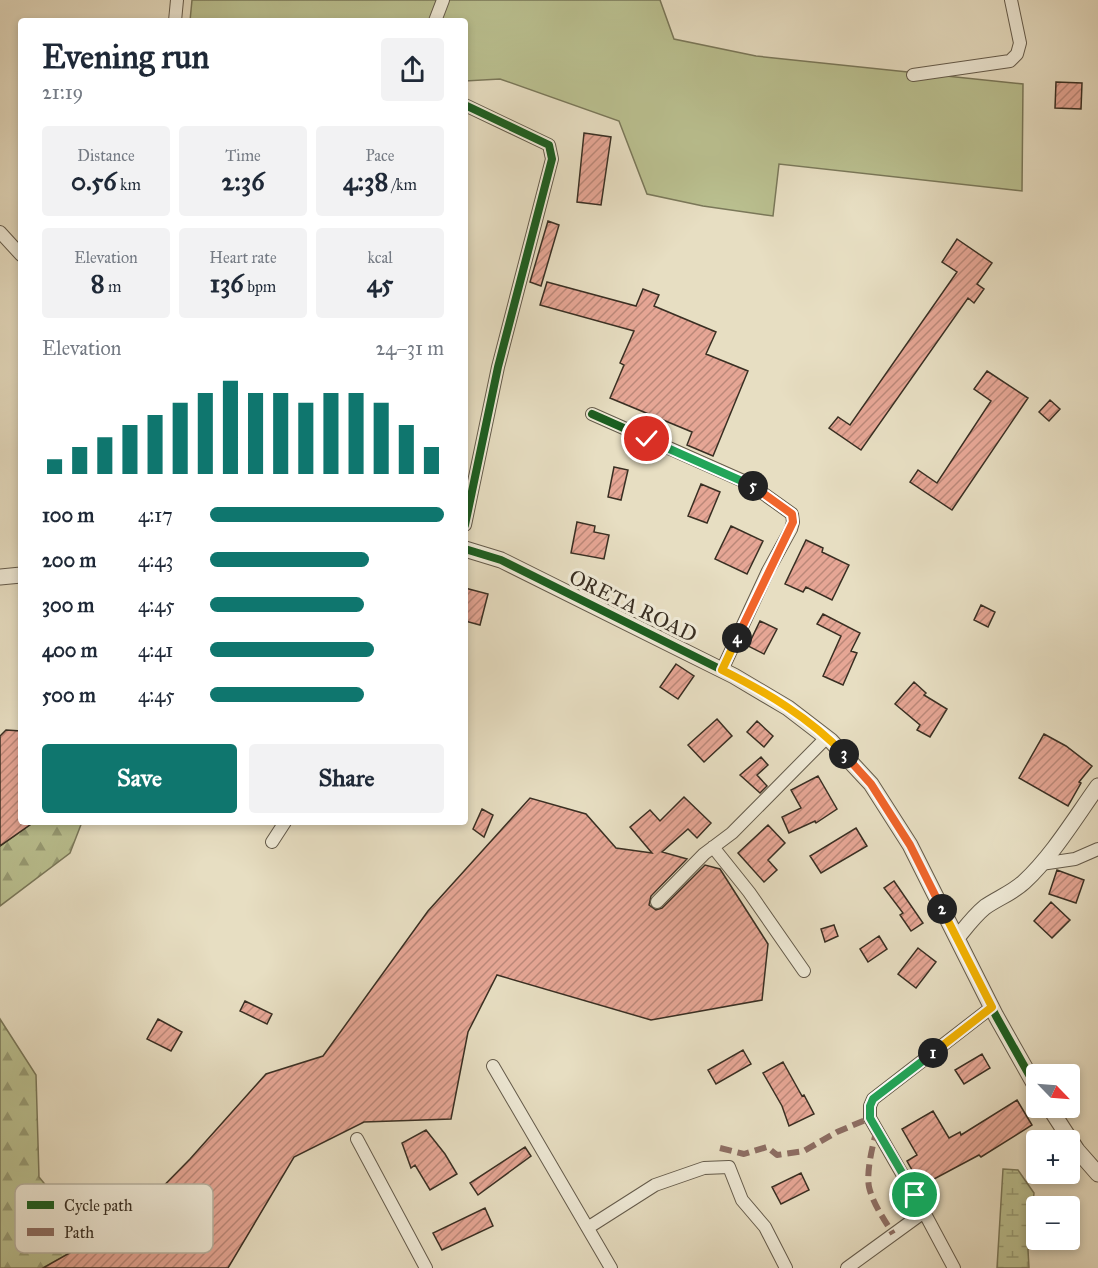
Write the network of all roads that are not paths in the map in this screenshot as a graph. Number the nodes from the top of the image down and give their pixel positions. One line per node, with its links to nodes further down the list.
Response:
1 (177, 0): 4 (street)
2 (443, 0): 5 (street)
3 (1011, 0): 6 (street)
4 (175, 18)
5 (436, 18)
6 (913, 75)
7 (468, 106): 11 (street)
8 (0, 232): 9 (street)
9 (18, 252)
10 (592, 414): 15 (street)
11 (468, 511)
12 (468, 550): 15 (street, ORETA ROAD)
13 (18, 575): 14 (street)
14 (0, 577)
15 (722, 670): 16 (street, ORETA ROAD)
16 (827, 737): 20 (street); 24 (street, ORETA ROAD)
17 (1098, 786): 22 (street)
18 (283, 825): 19 (street)
19 (272, 842)
20 (713, 847): 23 (street); 25 (street)
21 (1098, 849): 22 (street)
22 (1041, 864): 24 (street)
23 (657, 902)
24 (957, 938): 26 (street, ORETA ROAD)
25 (804, 971)
26 (992, 1007): 28 (street, ORETA ROAD); 32 (street)
27 (493, 1066): 33 (street)
28 (1026, 1069)
29 (1056, 1118): 31 (street)
30 (357, 1139): 34 (street)
31 (1098, 1174)
32 (924, 1212): 37 (street); 38 (street)
33 (589, 1227): 35 (street); 36 (street)
34 (426, 1268)
35 (611, 1268)
36 (786, 1268)
37 (847, 1268)
38 (954, 1268)

